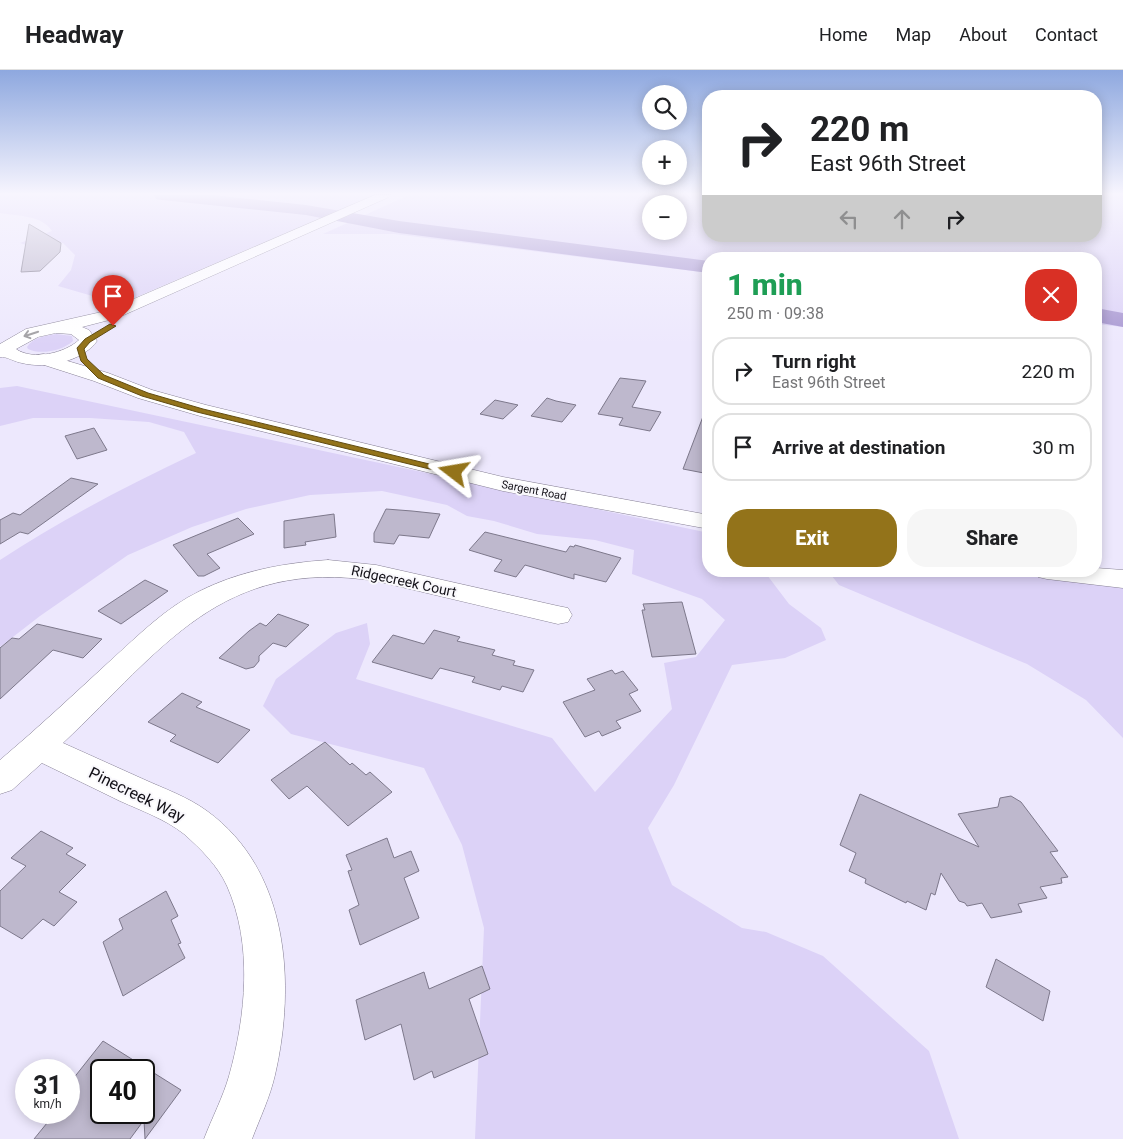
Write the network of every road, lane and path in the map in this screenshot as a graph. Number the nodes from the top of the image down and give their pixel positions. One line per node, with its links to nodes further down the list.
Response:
1 (275, 245): 3 (street)
2 (283, 245): 4 (street)
3 (56, 328): 4 (street); 5 (street, one-way to 5)
4 (84, 344): 6 (street); 7 (street, Sargent Road)
5 (4, 355): 6 (street)
6 (40, 359): 7 (street, Sargent Road)
7 (101, 377): 8 (street, Sargent Road)
8 (702, 521)
9 (1102, 577): 10 (street)
10 (1123, 579)
11 (558, 615): 12 (street, Ridgecreek Court)
12 (39, 746): 13 (street, Ridgecreek Court); 14 (street, Pinecreek Way)
13 (0, 780)
14 (228, 1139)

